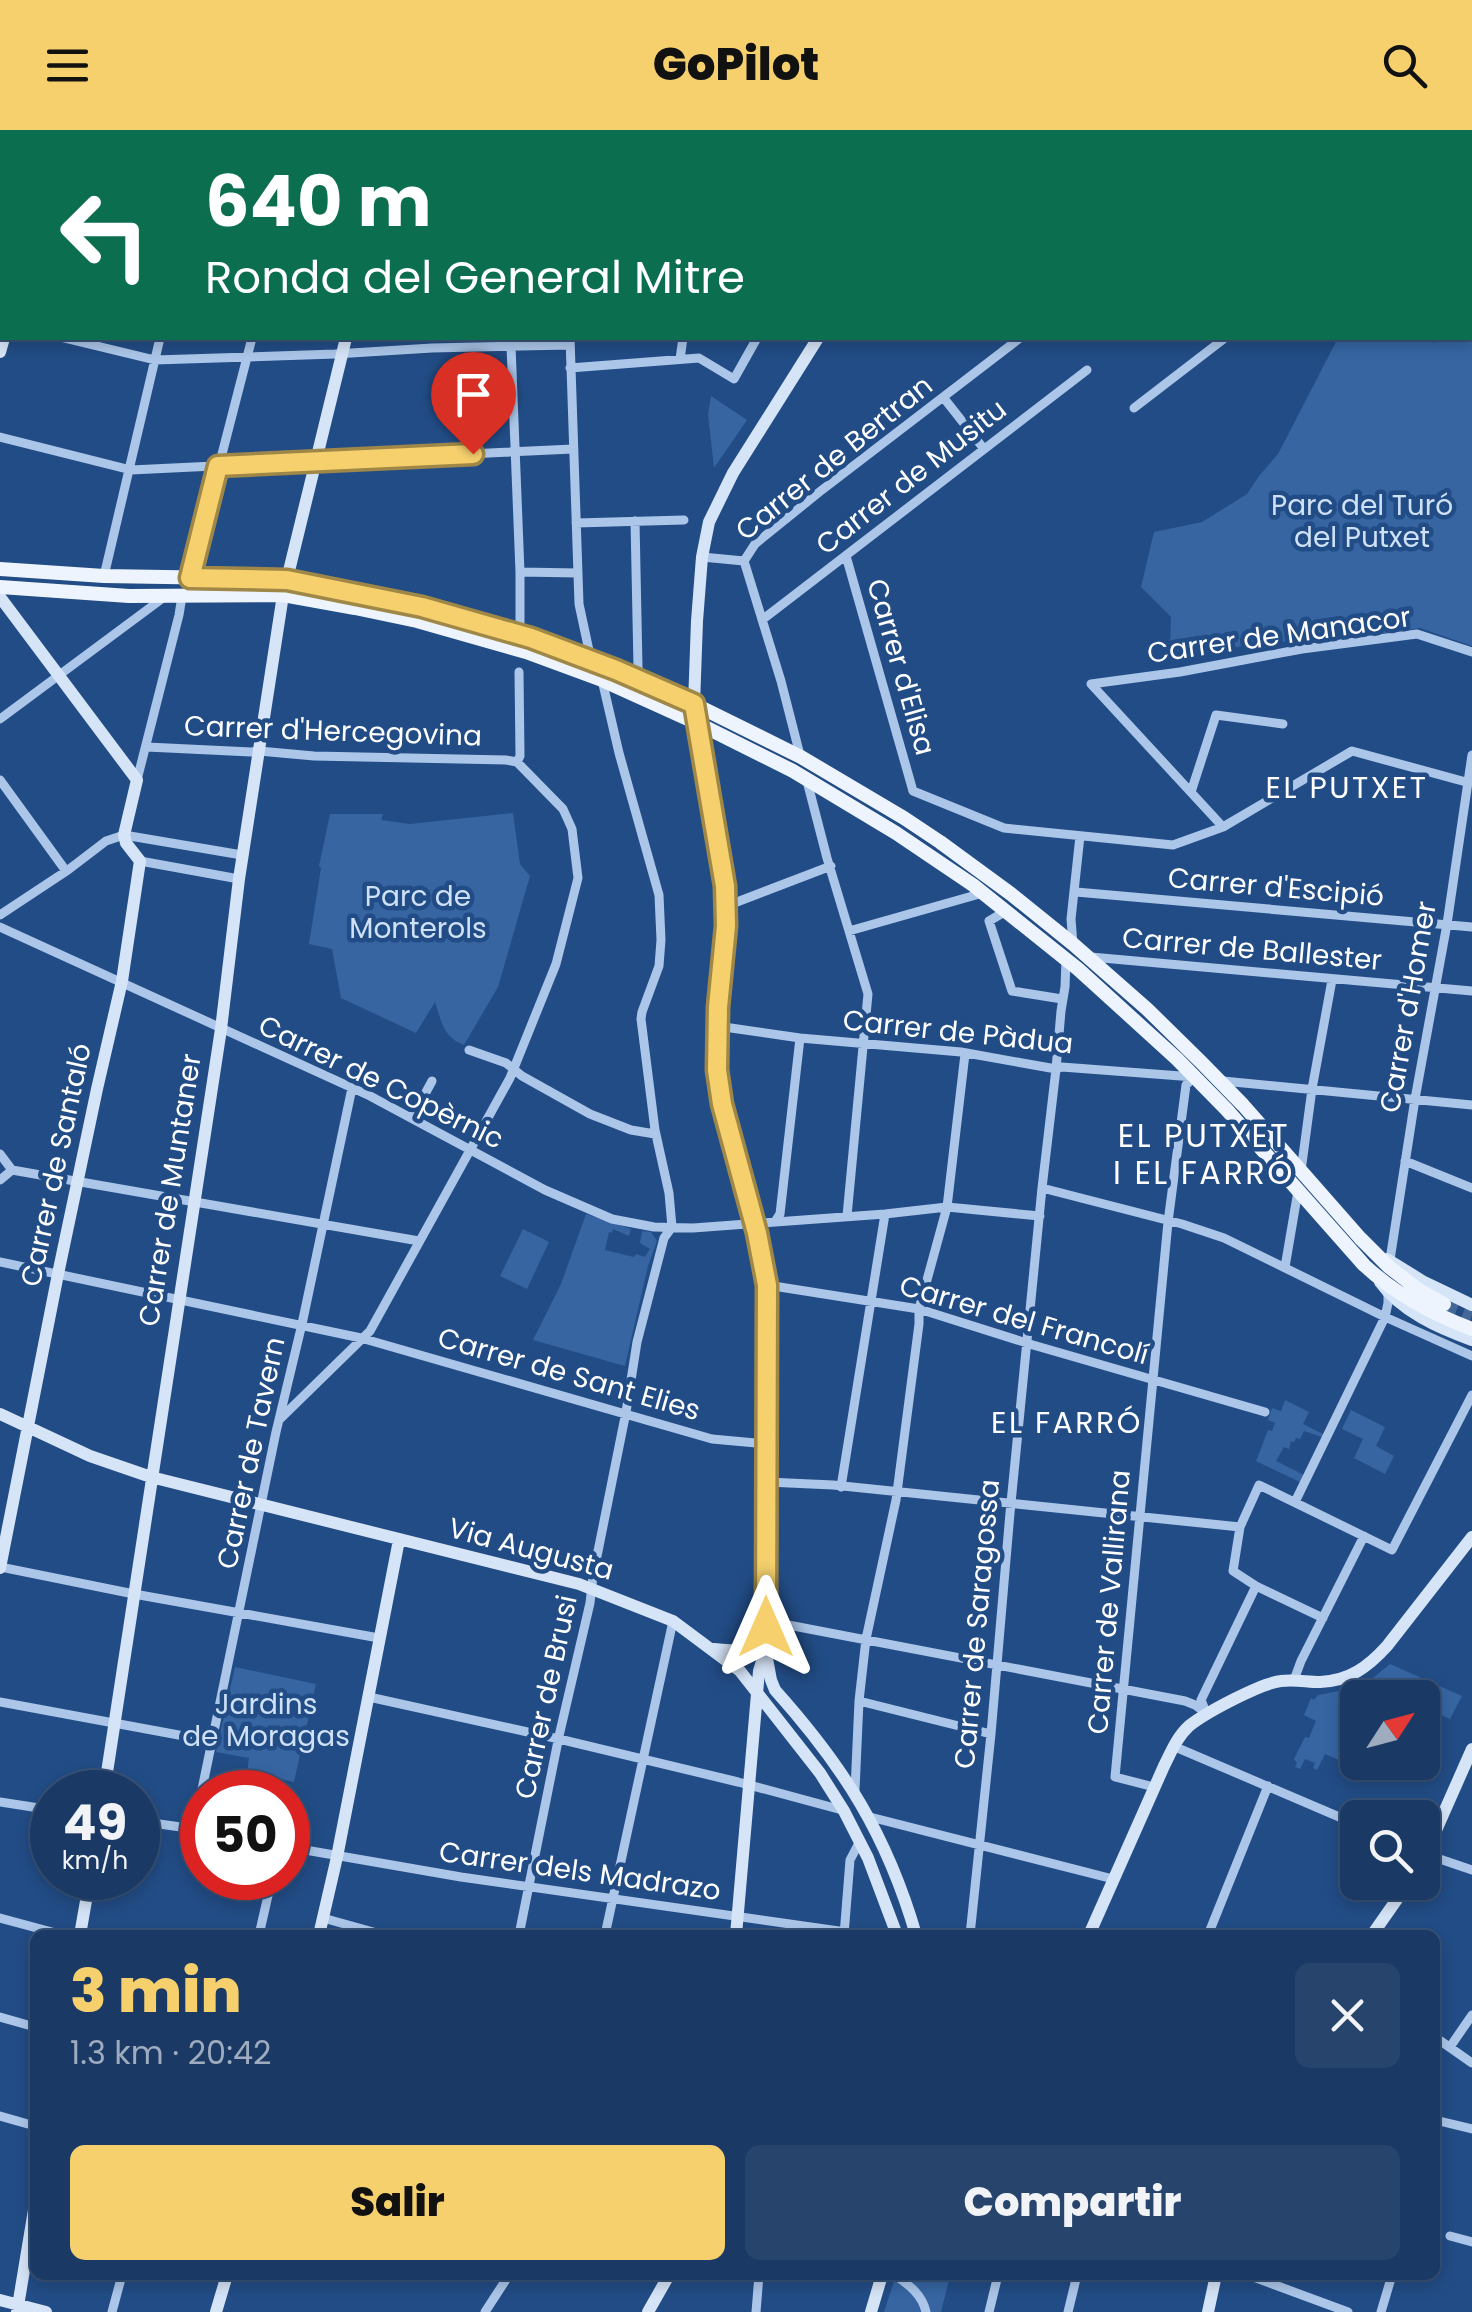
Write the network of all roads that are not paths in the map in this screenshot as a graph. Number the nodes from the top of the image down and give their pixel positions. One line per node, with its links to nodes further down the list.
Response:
1 (72, 340): 16 (street)
2 (160, 340): 16 (street)
3 (252, 340): 14 (street)
4 (346, 340): 13 (street)
5 (683, 340): 15 (street)
6 (756, 340): 15 (street)
7 (817, 340): 32 (street)
8 (1017, 340): 19 (street, Carrer de Bertran)
9 (1222, 340): 20 (street)
10 (570, 341): 12 (street); 17 (street)
11 (433, 343): 12 (street); 13 (street)
12 (510, 346): 24 (street)
13 (342, 354): 14 (street); 25 (street)
14 (247, 358): 16 (street); 26 (street)
15 (680, 359): 17 (street)
16 (155, 360): 27 (street)
17 (570, 368): 22 (street)
18 (1088, 370): 23 (street, Carrer de Musitu)
19 (943, 397): 23 (street); 33 (street, Carrer de Bertran)
20 (1134, 408)
21 (0, 437): 27 (street)
22 (573, 449): 24 (street); 30 (street)
23 (984, 449): 31 (street, Carrer de Musitu)
24 (514, 452): 25 (street); 35 (street)
25 (317, 462): 26 (street); 39 (street)
26 (218, 466): 27 (street); 38 (street)
27 (131, 470): 37 (street)
28 (635, 520): 29 (street); 30 (street); 51 (street)
29 (684, 520)
30 (576, 523): 36 (street)
31 (846, 556): 44 (street, Carrer de Musitu); 68 (street, Carrer d'Elisa)
32 (702, 557): 33 (street); 52 (street)
33 (744, 561): 44 (street, Carrer de Bertran)
34 (0, 569): 37 (main road)
35 (520, 572): 36 (street); 45 (street)
36 (578, 573): 47 (street)
37 (104, 576): 38 (main road)
38 (190, 578): 39 (main road)
39 (287, 580): 41 (main road); 45 (main road)
40 (0, 587): 42 (main road)
41 (283, 595): 42 (main road); 50 (main road); 57 (street, Carrer de Muntaner)
42 (174, 596): 49 (street); 56 (street)
43 (0, 597): 49 (street)
44 (762, 620): 59 (street, Carrer de Bertran)
45 (520, 634): 47 (main road)
46 (1472, 652): 65 (street, Carrer de Manacor)
47 (591, 660): 51 (main road)
48 (518, 672): 60 (street)
49 (58, 675): 53 (street); 63 (street)
50 (602, 680): 54 (main road); 107 (street)
51 (640, 680): 52 (main road)
52 (694, 704): 54 (main road); 59 (main road)
53 (0, 718)
54 (697, 724): 61 (main road); 76 (street)
55 (1283, 724): 65 (street)
56 (147, 747): 57 (street, Carrer d'Hercegovina); 63 (street)
57 (259, 750): 60 (street, Carrer d'Hercegovina); 69 (street, Carrer de Muntaner)
58 (1472, 756): 64 (street, Carrer d'Homer)
59 (801, 758): 61 (main road); 83 (main road)
60 (517, 762): 97 (street)
61 (806, 778): 71 (street); 75 (main road)
62 (0, 780): 72 (street)
63 (138, 780): 67 (street)
64 (1466, 782): 66 (street); 79 (street, Carrer d'Homer)
65 (1192, 792): 66 (street)
66 (1223, 827): 68 (street)
67 (124, 835): 69 (street); 70 (street); 72 (street)
68 (1080, 836): 74 (street)
69 (242, 855): 73 (street, Carrer de Muntaner)
70 (140, 861): 73 (street); 87 (street, Carrer de Santaló)
71 (830, 866): 76 (street); 82 (street)
72 (66, 871): 78 (street)
73 (238, 879): 92 (street, Carrer de Muntaner)
74 (1076, 892): 79 (street, Carrer d'Escipió); 83 (street)
75 (983, 893): 77 (main road); 82 (street)
76 (726, 903): 91 (street)
77 (1006, 911): 85 (main road); 90 (street)
78 (0, 915)
79 (1446, 924): 81 (street, Carrer d'Escipió); 88 (street, Carrer d'Homer)
80 (0, 927): 87 (street, Carrer de Copèrnic)
81 (1472, 927)
82 (849, 931): 94 (street)
83 (1074, 944): 84 (main road)
84 (1088, 957): 86 (street, Carrer de Ballester); 100 (main road)
85 (1066, 960): 90 (street, Carrer de Saragossa); 99 (main road)
86 (1332, 980): 88 (street, Carrer de Ballester); 103 (street)
87 (122, 981): 92 (street, Carrer de Copèrnic); 114 (street, Carrer de Santaló)
88 (1435, 987): 89 (street, Carrer de Ballester); 104 (street, Carrer d'Homer)
89 (1472, 991)
90 (1062, 999): 98 (street, Carrer de Saragossa)
91 (717, 1026): 93 (street, Carrer de Pàdua); 125 (street)
92 (221, 1029): 102 (street, Carrer de Copèrnic); 118 (street, Carrer de Muntaner)
93 (800, 1038): 94 (street, Carrer de Pàdua); 123 (street)
94 (863, 1042): 96 (street, Carrer de Pàdua); 121 (street)
95 (469, 1050): 97 (street)
96 (964, 1054): 98 (street, Carrer de Pàdua); 119 (street)
97 (514, 1069): 107 (street); 108 (street)
98 (1056, 1069): 99 (street, Carrer de Pàdua); 115 (street, Carrer de Saragossa)
99 (1194, 1077): 100 (main road); 117 (main road); 124 (street, Carrer de Vallirana)
100 (1220, 1081): 103 (street); 112 (main road)
101 (432, 1082): 106 (street)
102 (352, 1088): 106 (street, Carrer de Copèrnic); 126 (street, Carrer de Tavern)
103 (1312, 1089): 104 (street); 112 (street)
104 (1414, 1099): 105 (street); 110 (street, Carrer d'Homer)
105 (1472, 1105)
106 (412, 1118): 108 (street, Carrer de Copèrnic)
107 (655, 1134): 127 (street)
108 (470, 1148): 127 (street, Carrer de Copèrnic); 128 (street)
109 (0, 1154): 111 (street)
110 (1405, 1161): 116 (street); 131 (street, Carrer d'Homer)
111 (12, 1170): 113 (street); 114 (street)
112 (1301, 1171): 117 (street); 131 (main road)
113 (0, 1180)
114 (78, 1183): 118 (street); 132 (street, Carrer de Santaló)
115 (1042, 1188): 122 (street, Carrer de Saragossa); 124 (street)
116 (1472, 1188)
117 (1298, 1190): 130 (street); 131 (main road)
118 (193, 1202): 126 (street); 134 (street, Carrer de Muntaner)
119 (947, 1207): 120 (street, Carrer de Copèrnic); 122 (street, Carrer de Copèrnic); 138 (street)
120 (885, 1214): 121 (street, Carrer de Copèrnic); 135 (street)
121 (846, 1216): 123 (street, Carrer de Copèrnic)
122 (1040, 1216): 144 (street, Carrer de Saragossa)
123 (776, 1220): 125 (street, Carrer de Copèrnic)
124 (1168, 1222): 130 (street); 146 (street, Carrer de Vallirana)
125 (754, 1223): 127 (street, Carrer de Copèrnic); 133 (street)
126 (322, 1225): 128 (street); 140 (street, Carrer de Tavern)
127 (672, 1227): 148 (street, Carrer de Brusi)
128 (418, 1242): 142 (street)
129 (0, 1262): 132 (street, Carrer de Sant Elies)
130 (1285, 1267): 139 (street)
131 (1384, 1272): 136 (street); 137 (main road); 139 (street, Carrer d'Homer); 141 (main road); 143 (street)
132 (58, 1274): 134 (street, Carrer de Sant Elies); 152 (street, Carrer de Santaló)
133 (767, 1285): 135 (street, Carrer del Francolí); 153 (street)
134 (178, 1298): 140 (street, Carrer de Sant Elies); 154 (street, Carrer de Muntaner)
135 (871, 1300): 138 (street, Carrer del Francolí); 156 (street)
136 (1470, 1302)
137 (1444, 1304)
138 (919, 1309): 144 (street, Carrer del Francolí); 157 (street)
139 (1385, 1316): 145 (street); 158 (street, Carrer d'Homer)
140 (302, 1324): 142 (street, Carrer de Sant Elies); 151 (street, Carrer de Tavern)
141 (1472, 1329)
142 (361, 1338): 148 (street, Carrer de Sant Elies); 151 (street)
143 (1472, 1340)
144 (1027, 1343): 146 (street, Carrer del Francolí); 159 (street, Carrer de Saragossa)
145 (1472, 1356)
146 (1152, 1380): 149 (street, Carrer del Francolí); 161 (street, Carrer de Vallirana)
147 (1472, 1394): 163 (street)
148 (626, 1412): 153 (street, Carrer de Sant Elies); 168 (street, Carrer de Brusi)
149 (1265, 1412)
150 (0, 1414): 152 (street, Via Augusta)
151 (280, 1419): 160 (street, Carrer de Tavern)
152 (29, 1429): 154 (street, Via Augusta); 166 (street, Carrer de Santaló)
153 (766, 1444): 155 (street)
154 (151, 1478): 160 (street, Via Augusta); 169 (street, Carrer de Muntaner)
155 (767, 1482): 156 (street); 173 (street)
156 (840, 1487): 157 (street)
157 (897, 1492): 159 (street); 175 (street)
158 (1295, 1502): 162 (street); 163 (street)
159 (1011, 1504): 161 (street); 178 (street, Carrer de Saragossa)
160 (262, 1506): 165 (street, Via Augusta); 170 (street, Carrer de Tavern)
161 (1140, 1518): 162 (street); 180 (street, Carrer de Vallirana)
162 (1240, 1527): 167 (street)
163 (1364, 1536): 171 (street)
164 (1472, 1537): 179 (street)
165 (399, 1540): 168 (street, Via Augusta); 174 (street)
166 (0, 1567): 169 (street)
167 (1256, 1586): 171 (street); 185 (street)
168 (592, 1588): 172 (street, Via Augusta); 188 (street, Carrer de Brusi)
169 (134, 1594): 170 (street); 186 (street, Carrer de Muntaner)
170 (239, 1612): 174 (street); 189 (street, Carrer de Tavern)
171 (1324, 1618): 179 (street)
172 (673, 1622): 176 (street, Via Augusta); 192 (street)
173 (766, 1627): 175 (street); 176 (street); 177 (street)
174 (380, 1638): 182 (street)
175 (866, 1639): 178 (street); 183 (street)
176 (711, 1648): 181 (street, Via Augusta)
177 (766, 1650): 181 (street); 198 (street)
178 (997, 1665): 180 (street); 187 (street, Carrer de Saragossa)
179 (1294, 1680): 185 (street)
180 (1123, 1689): 185 (street); 196 (street, Carrer de Vallirana)
181 (758, 1694): 195 (street); 201 (street, Via Augusta)
182 (369, 1697): 188 (street); 207 (street)
183 (860, 1701): 187 (street); 198 (street)
184 (0, 1702): 186 (street)
185 (1207, 1714): 190 (street)
186 (115, 1723): 189 (street); 193 (street, Carrer de Muntaner)
187 (991, 1734): 205 (street, Carrer de Saragossa)
188 (559, 1739): 192 (street); 211 (street, Carrer de Brusi)
189 (212, 1741): 194 (street, Carrer de Tavern)
190 (1173, 1746): 196 (street); 197 (street)
191 (1470, 1758): 203 (street)
192 (643, 1762): 195 (street); 212 (street)
193 (108, 1770)
194 (207, 1770)
195 (750, 1786): 201 (street); 216 (street)
196 (1154, 1786): 210 (street)
197 (1268, 1786): 202 (street); 233 (street)
198 (858, 1797): 201 (street)
199 (0, 1802): 200 (street)
200 (30, 1807)
201 (857, 1814): 204 (street, Via Augusta); 205 (street); 230 (street, Via Augusta)
202 (1340, 1817)
203 (1440, 1823)
204 (860, 1842): 228 (street); 229 (street, Via Augusta)
205 (980, 1844): 210 (street); 231 (street, Carrer de Saragossa)
206 (310, 1850): 207 (street, Carrer dels Madrazo)
207 (337, 1856): 211 (street, Carrer dels Madrazo); 218 (street)
208 (1440, 1861): 209 (street)
209 (1472, 1870)
210 (1113, 1880): 232 (street)
211 (530, 1886): 212 (street, Carrer dels Madrazo); 224 (street, Carrer de Brusi)
212 (613, 1898): 216 (street, Carrer dels Madrazo); 225 (street)
213 (86, 1900): 220 (street)
214 (267, 1900): 221 (street)
215 (1396, 1900): 234 (street)
216 (738, 1916): 226 (street); 227 (street, Carrer dels Madrazo)
217 (0, 1918): 219 (street)
218 (323, 1918): 222 (street); 223 (street)
219 (44, 1930)
220 (81, 1930)
221 (259, 1930)
222 (321, 1930)
223 (366, 1930)
224 (520, 1930)
225 (606, 1930)
226 (737, 1930)
227 (825, 1930)
228 (844, 1930)
229 (895, 1930)
230 (914, 1930)
231 (971, 1930)
232 (1091, 1930)
233 (1210, 1930)
234 (1375, 1930)
235 (1472, 2015): 239 (street)
236 (0, 2017): 237 (street)
237 (30, 2026)
238 (1440, 2041): 239 (street)
239 (1450, 2048): 240 (street)
240 (1472, 2063)
241 (0, 2116): 243 (street)
242 (1440, 2121): 244 (street)
243 (30, 2125)
244 (1472, 2129)
245 (30, 2235): 261 (street)
246 (1450, 2236): 247 (street)
247 (1472, 2242)
248 (121, 2280): 264 (street)
249 (225, 2280): 265 (street)
250 (506, 2280): 266 (street)
251 (666, 2280): 267 (street)
252 (759, 2280): 268 (street)
253 (880, 2280): 269 (street)
254 (901, 2280): 270 (street)
255 (997, 2280): 271 (street)
256 (1076, 2280): 272 (street)
257 (1215, 2280): 273 (street)
258 (1273, 2280): 262 (street)
259 (1391, 2280): 274 (street)
260 (0, 2300): 261 (street)
261 (18, 2308): 263 (street)
262 (1342, 2311)
263 (46, 2312)
264 (112, 2312)
265 (216, 2312)
266 (485, 2312)
267 (648, 2312)
268 (756, 2312)
269 (870, 2312)
270 (926, 2312)
271 (990, 2312)
272 (1068, 2312)
273 (1208, 2312)
274 (1382, 2312)

